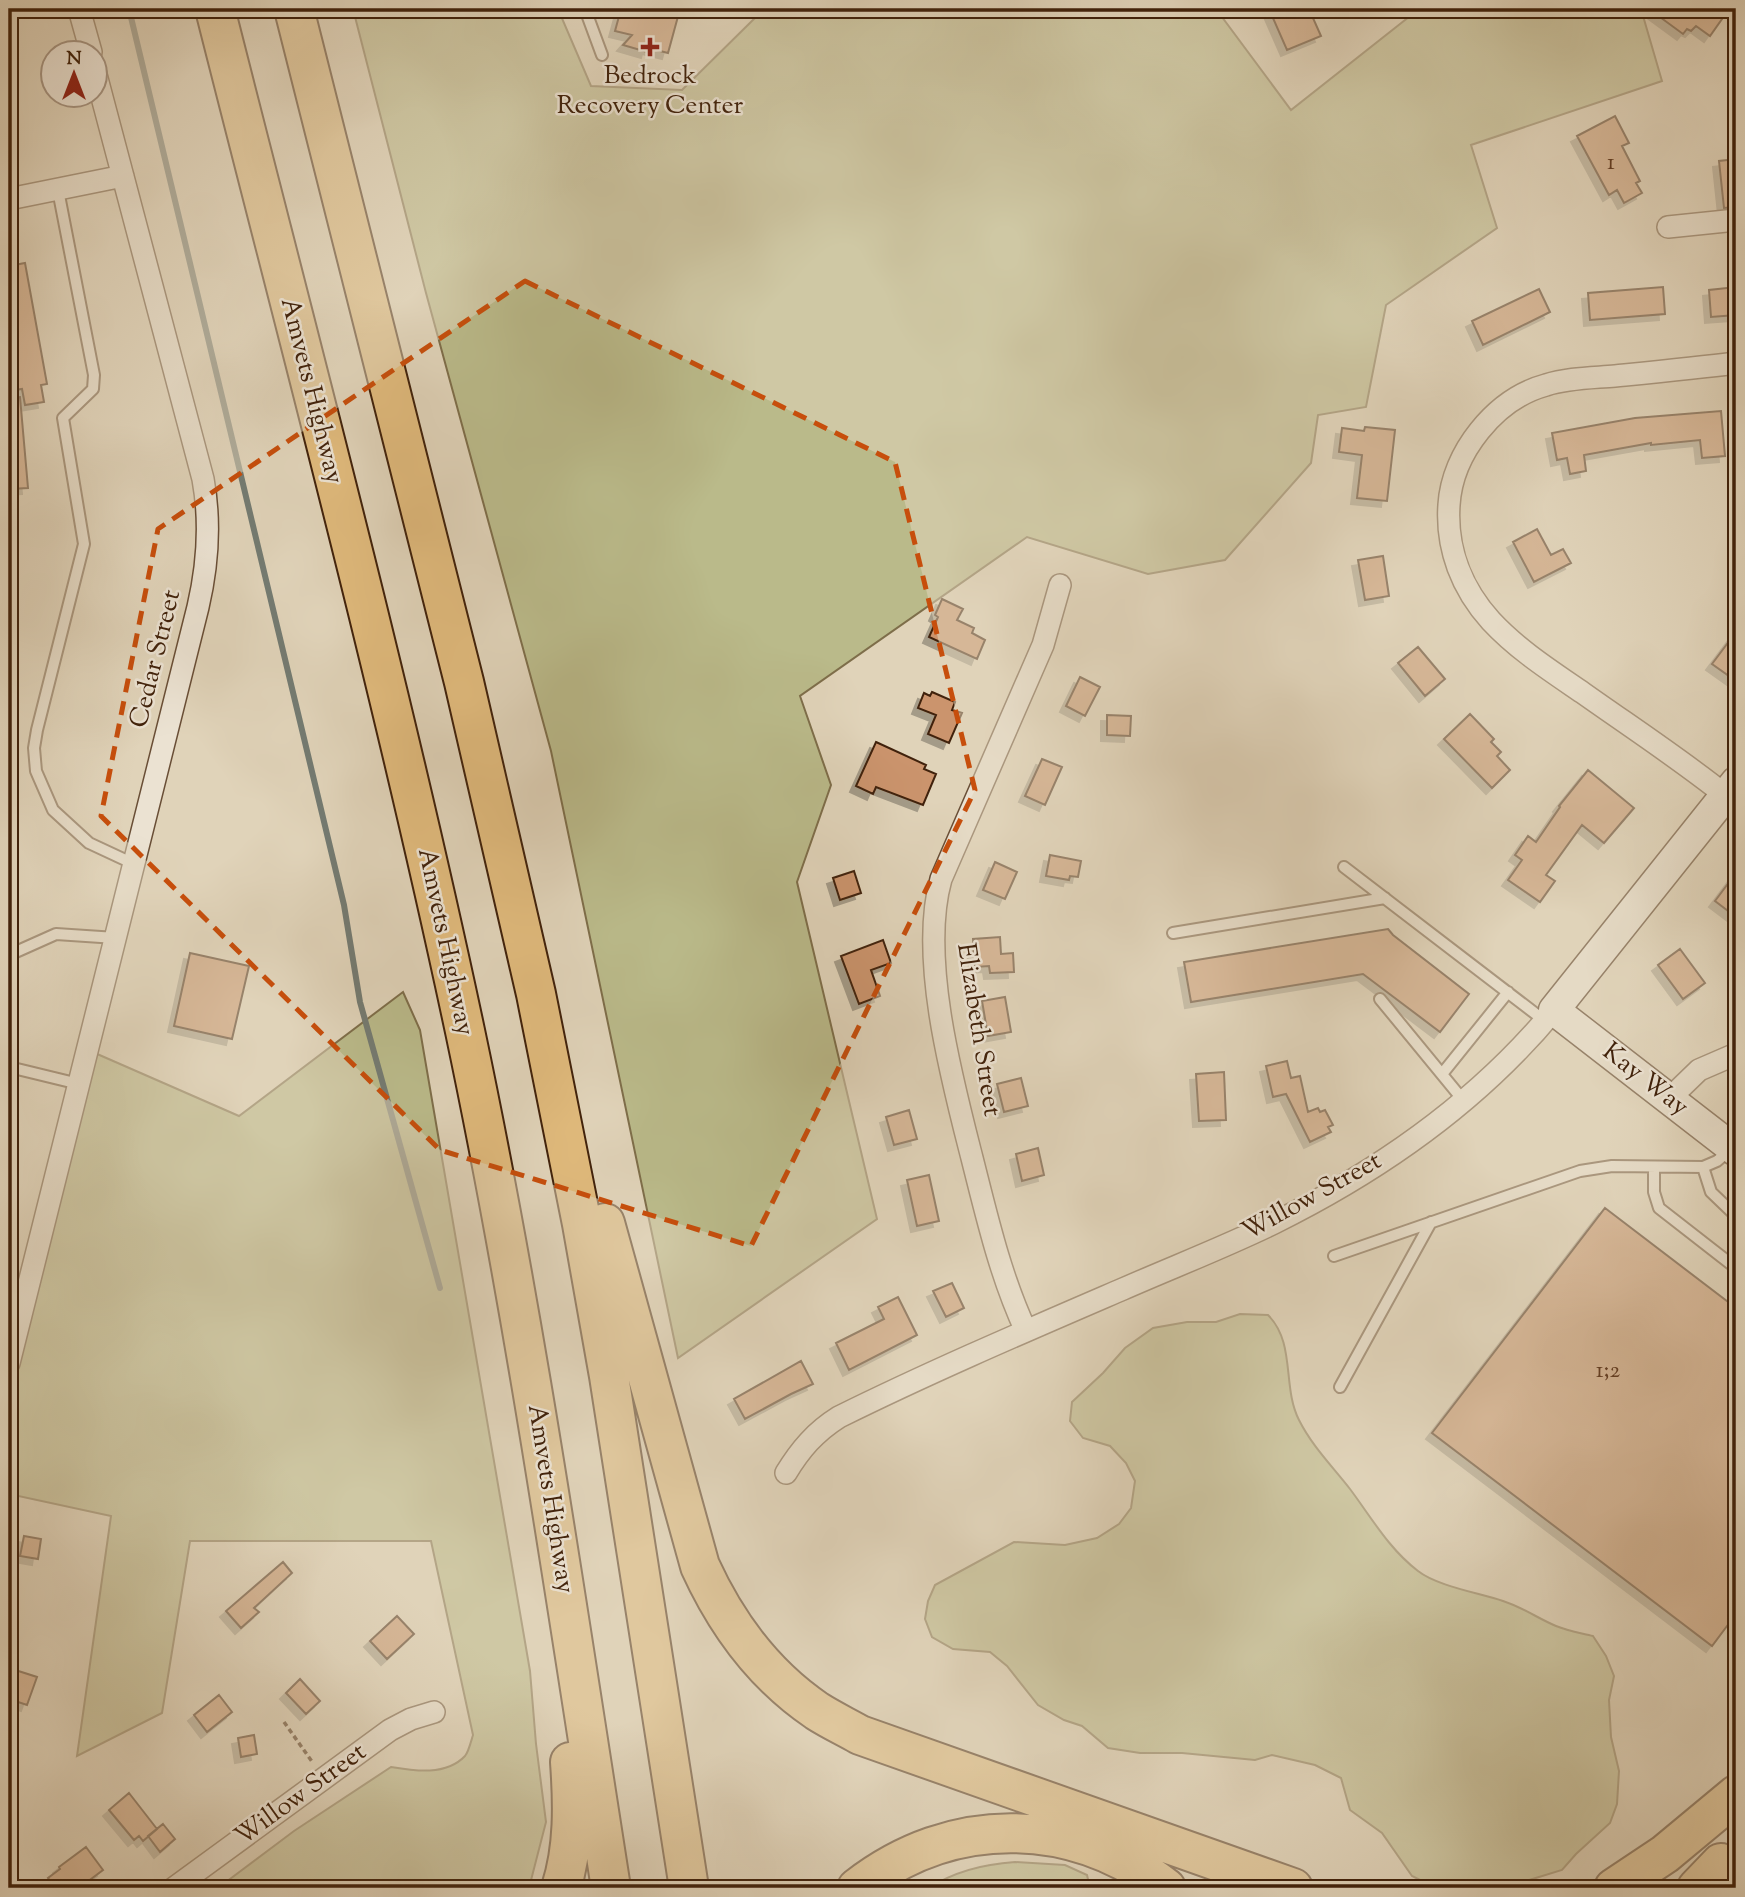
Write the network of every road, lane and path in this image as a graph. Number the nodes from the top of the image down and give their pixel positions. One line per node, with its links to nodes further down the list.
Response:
1 (79, 9): 5 (street)
2 (215, 9): 43 (highway, Amvets Highway)
3 (294, 9): 19 (highway)
4 (585, 9): 6 (lane)
5 (87, 38)
6 (602, 55)
7 (105, 108): 8 (street, Cedar Street)
8 (123, 176): 9 (street); 16 (street, Cedar Street)
9 (58, 190): 10 (street); 16 (lane)
10 (9, 199)
11 (1736, 220): 12 (street)
12 (1668, 227)
13 (1736, 363): 15 (street)
14 (1060, 584): 40 (street, Elizabeth Street)
15 (1731, 788): 25 (street, Willow Street)
16 (134, 864): 21 (street, Cedar Street)
17 (1344, 867): 18 (lane)
18 (1385, 898): 20 (lane); 23 (lane)
19 (516, 901): 53 (highway); 56 (highway)
20 (1173, 933)
21 (116, 938): 22 (lane); 30 (street, Cedar Street)
22 (9, 954)
23 (1508, 992): 25 (lane); 28 (lane)
24 (1380, 999): 28 (lane)
25 (1549, 1015): 31 (street, Kay Way); 32 (street, Willow Street)
26 (1736, 1054): 31 (street)
27 (11, 1067): 29 (lane); 30 (lane)
28 (1442, 1074): 32 (lane)
29 (9, 1084)
30 (79, 1084): 41 (street, Cedar Street)
31 (1669, 1099): 33 (street, Kay Way)
32 (1463, 1100): 40 (street, Willow Street)
33 (1734, 1149): 35 (lane)
34 (1654, 1167): 35 (lane); 37 (lane); 39 (lane)
35 (1703, 1167): 36 (lane)
36 (1736, 1216)
37 (1432, 1222): 38 (lane); 42 (lane)
38 (1334, 1256)
39 (1736, 1268)
40 (1026, 1331): 44 (street, Willow Street)
41 (9, 1363)
42 (1340, 1387)
43 (542, 1449): 51 (highway); 52 (highway, Amvets Highway)
44 (786, 1473)
45 (434, 1712): 47 (street, Willow Street)
46 (284, 1722): 47 (path)
47 (324, 1779): 50 (street, Willow Street)
48 (1736, 1795): 57 (highway)
49 (1736, 1801): 58 (street)
50 (174, 1888)
51 (561, 1888)
52 (611, 1888)
53 (689, 1888)
54 (857, 1888): 55 (highway)
55 (1166, 1888)
56 (1293, 1888)
57 (1614, 1888)
58 (1646, 1888)

